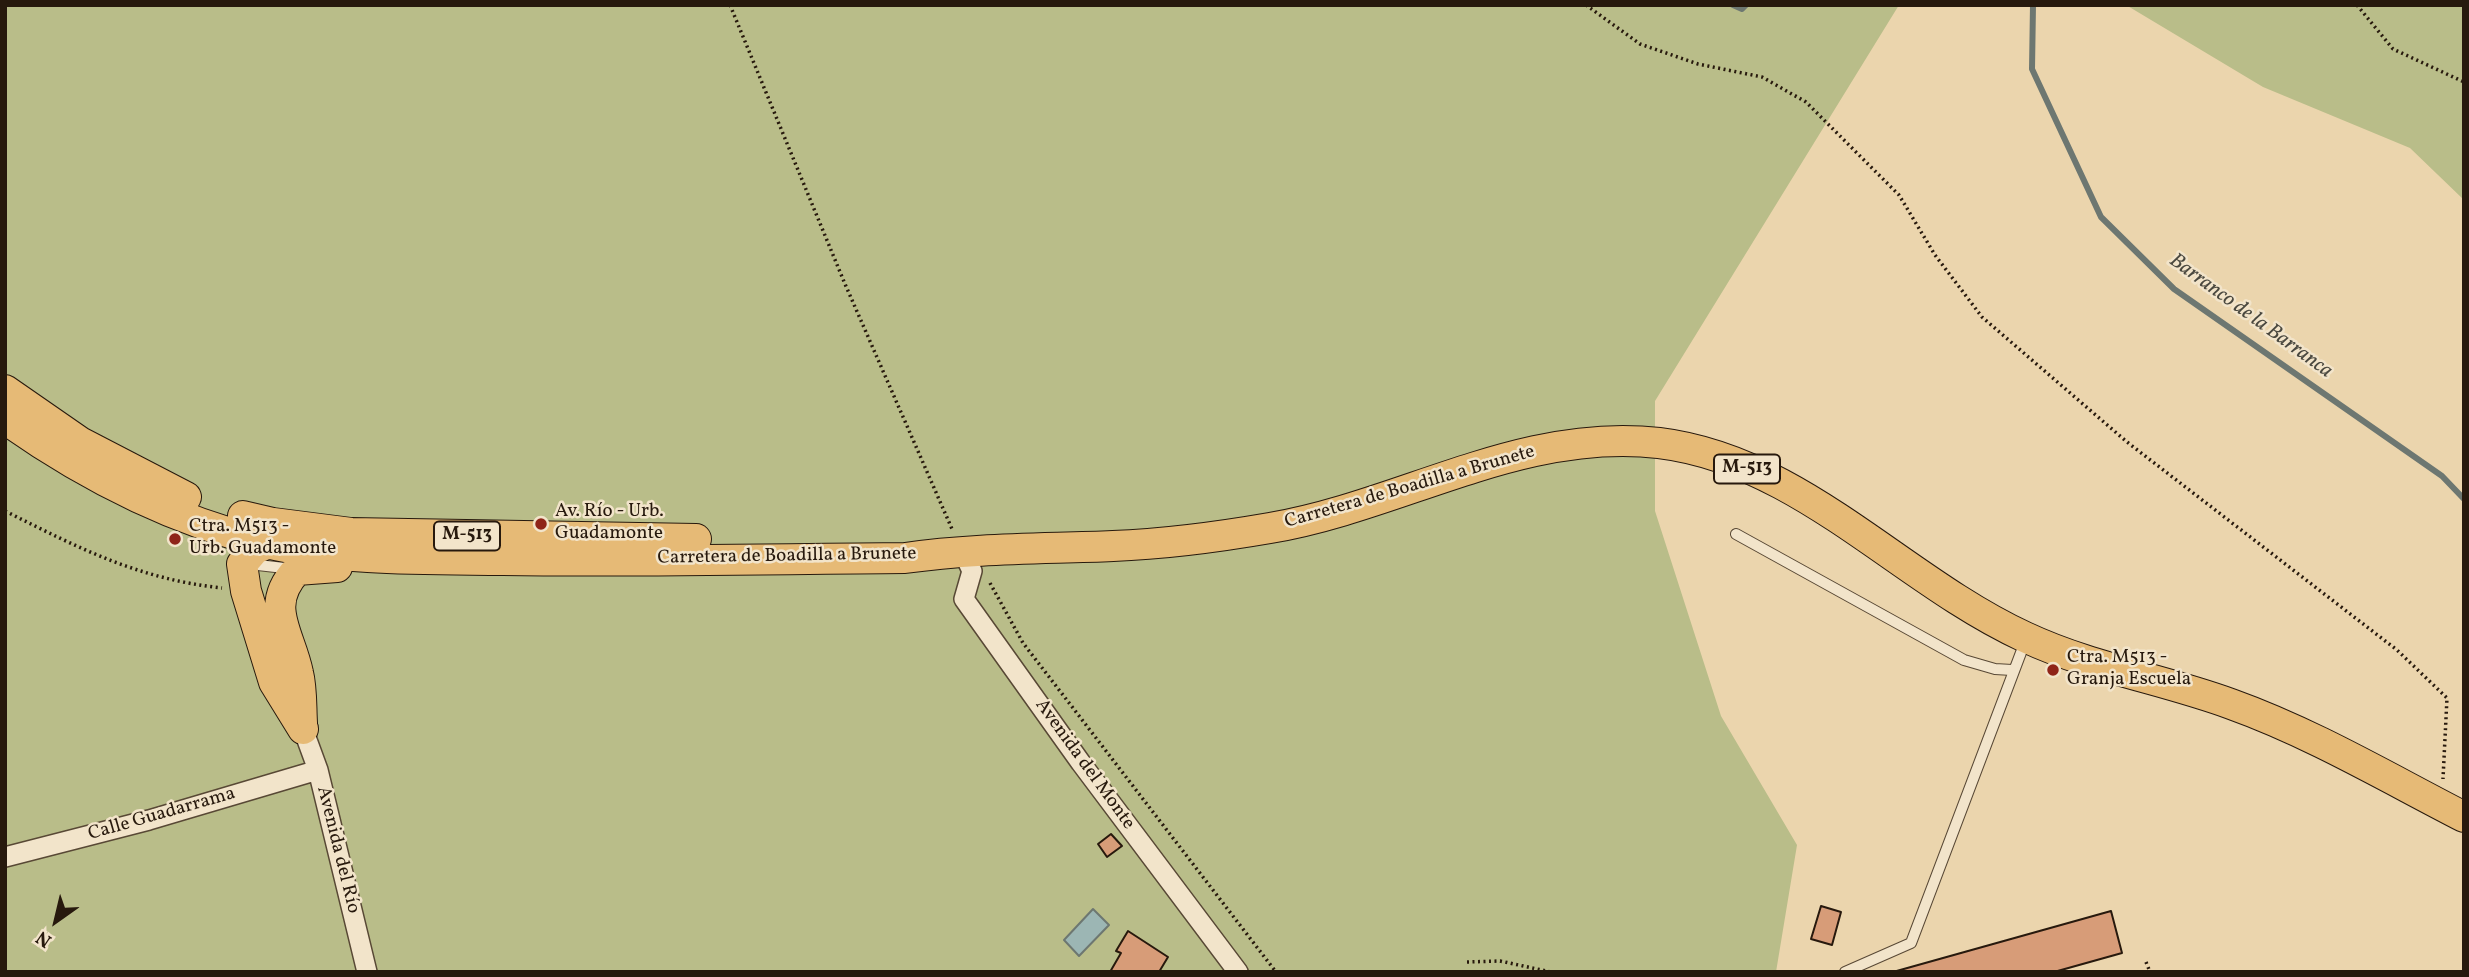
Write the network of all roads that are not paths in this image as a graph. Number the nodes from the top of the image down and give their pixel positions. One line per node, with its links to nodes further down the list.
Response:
1 (5, 390): 6 (main road, M-513)
2 (5, 400): 9 (main road)
3 (5, 419): 9 (main road, Carretera de Boadilla a Brunete / M-513)
4 (5, 433): 10 (main road, M-513)
5 (1736, 534): 12 (lane)
6 (674, 539): 8 (main road, M-513); 9 (main road)
7 (568, 561): 8 (main road, Carretera de Boadilla a Brunete / M-513); 9 (main road, M-513); 9 (main road, Carretera de Boadilla a Brunete / M-513)
8 (967, 561): 11 (main road, Carretera de Boadilla a Brunete / M-513); 18 (street, Avenida del Monte)
9 (276, 563): 10 (main road); 10 (main road, M-513); 13 (main road)
10 (246, 587): 13 (main road)
11 (2026, 638): 12 (lane); 15 (main road, Carretera de Boadilla a Brunete / M-513)
12 (2012, 670): 19 (lane)
13 (303, 729): 14 (street, Avenida del Río)
14 (317, 771): 16 (street, Calle Guadarrama); 17 (street, Avenida del Río)
15 (2453, 812)
16 (5, 858)
17 (367, 972)
18 (1238, 972)
19 (1845, 972)

